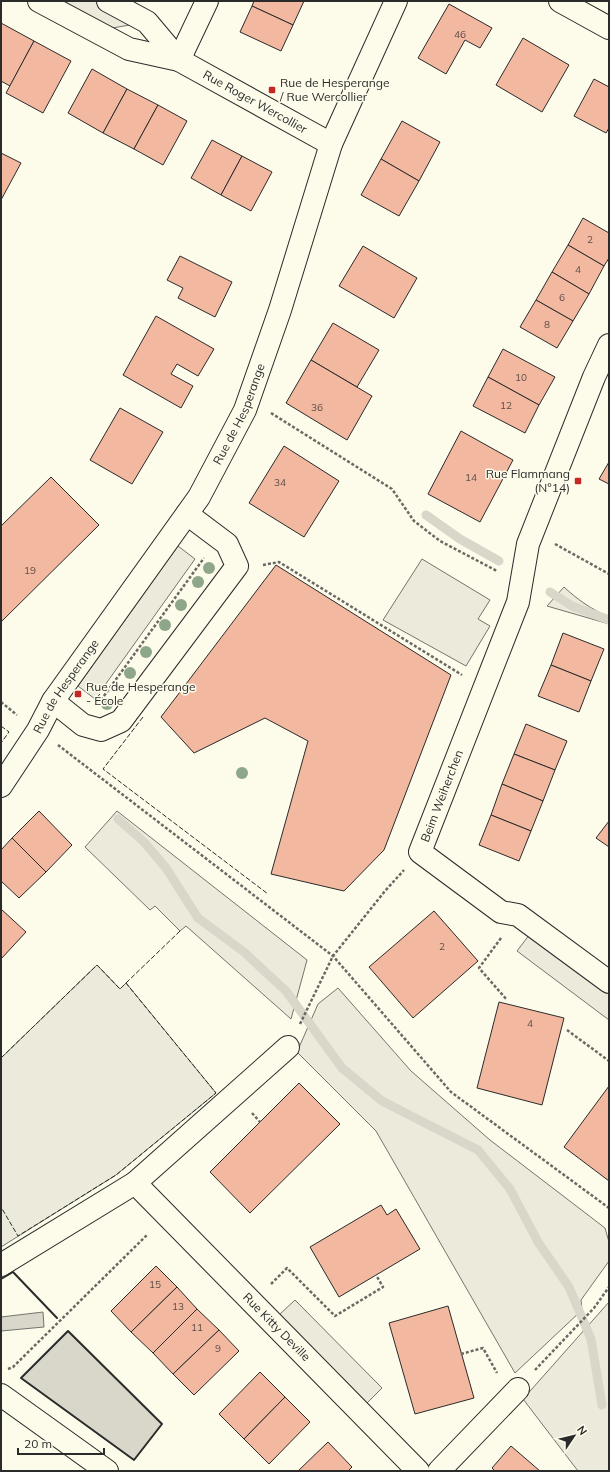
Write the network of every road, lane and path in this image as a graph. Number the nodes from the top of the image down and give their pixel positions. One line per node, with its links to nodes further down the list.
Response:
1 (39, 1): 7 (street, Rue Roger Wercollier)
2 (108, 1): 7 (street, Rue Roger Wercollier)
3 (207, 1): 7 (street)
4 (396, 1): 8 (street, Rue de Hesperange)
5 (560, 1): 6 (street)
6 (609, 28)
7 (179, 60): 8 (street, Rue Roger Wercollier)
8 (331, 144): 12 (street, Rue de Hesperange)
9 (609, 345): 10 (street, Beim Weiherchen)
10 (602, 381): 18 (street, Beim Weiherchen)
11 (269, 412): 16 (path)
12 (187, 514): 13 (street); 19 (street, Rue de Hesperange)
13 (218, 538): 15 (street); 22 (path)
14 (555, 544): 17 (path)
15 (237, 566): 18 (path); 22 (street)
16 (502, 574)
17 (609, 574)
18 (484, 688): 25 (street, Beim Weiherchen)
19 (53, 701): 22 (street); 24 (street, Rue de Hesperange)
20 (1, 702): 21 (path)
21 (21, 717)
22 (83, 725)
23 (53, 741): 27 (path)
24 (1, 786)
25 (420, 852): 27 (path); 28 (street, Beim Weiherchen)
26 (503, 935): 29 (path)
27 (333, 956): 30 (path); 35 (path)
28 (609, 982)
29 (507, 1000)
30 (299, 1026)
31 (566, 1030): 33 (path)
32 (288, 1047): 34 (street)
33 (609, 1060)
34 (135, 1183): 36 (street, Rue Kitty Deville); 37 (street)
35 (609, 1208)
36 (167, 1215): 40 (street, Rue Kitty Deville); 42 (path)
37 (1, 1265)
38 (376, 1275): 40 (path)
39 (609, 1287): 43 (path)
40 (252, 1302): 46 (street, Rue Kitty Deville)
41 (461, 1354): 43 (path)
42 (7, 1370)
43 (514, 1392): 47 (street)
44 (1, 1395): 45 (street)
45 (107, 1471)
46 (418, 1471)
47 (439, 1471)

